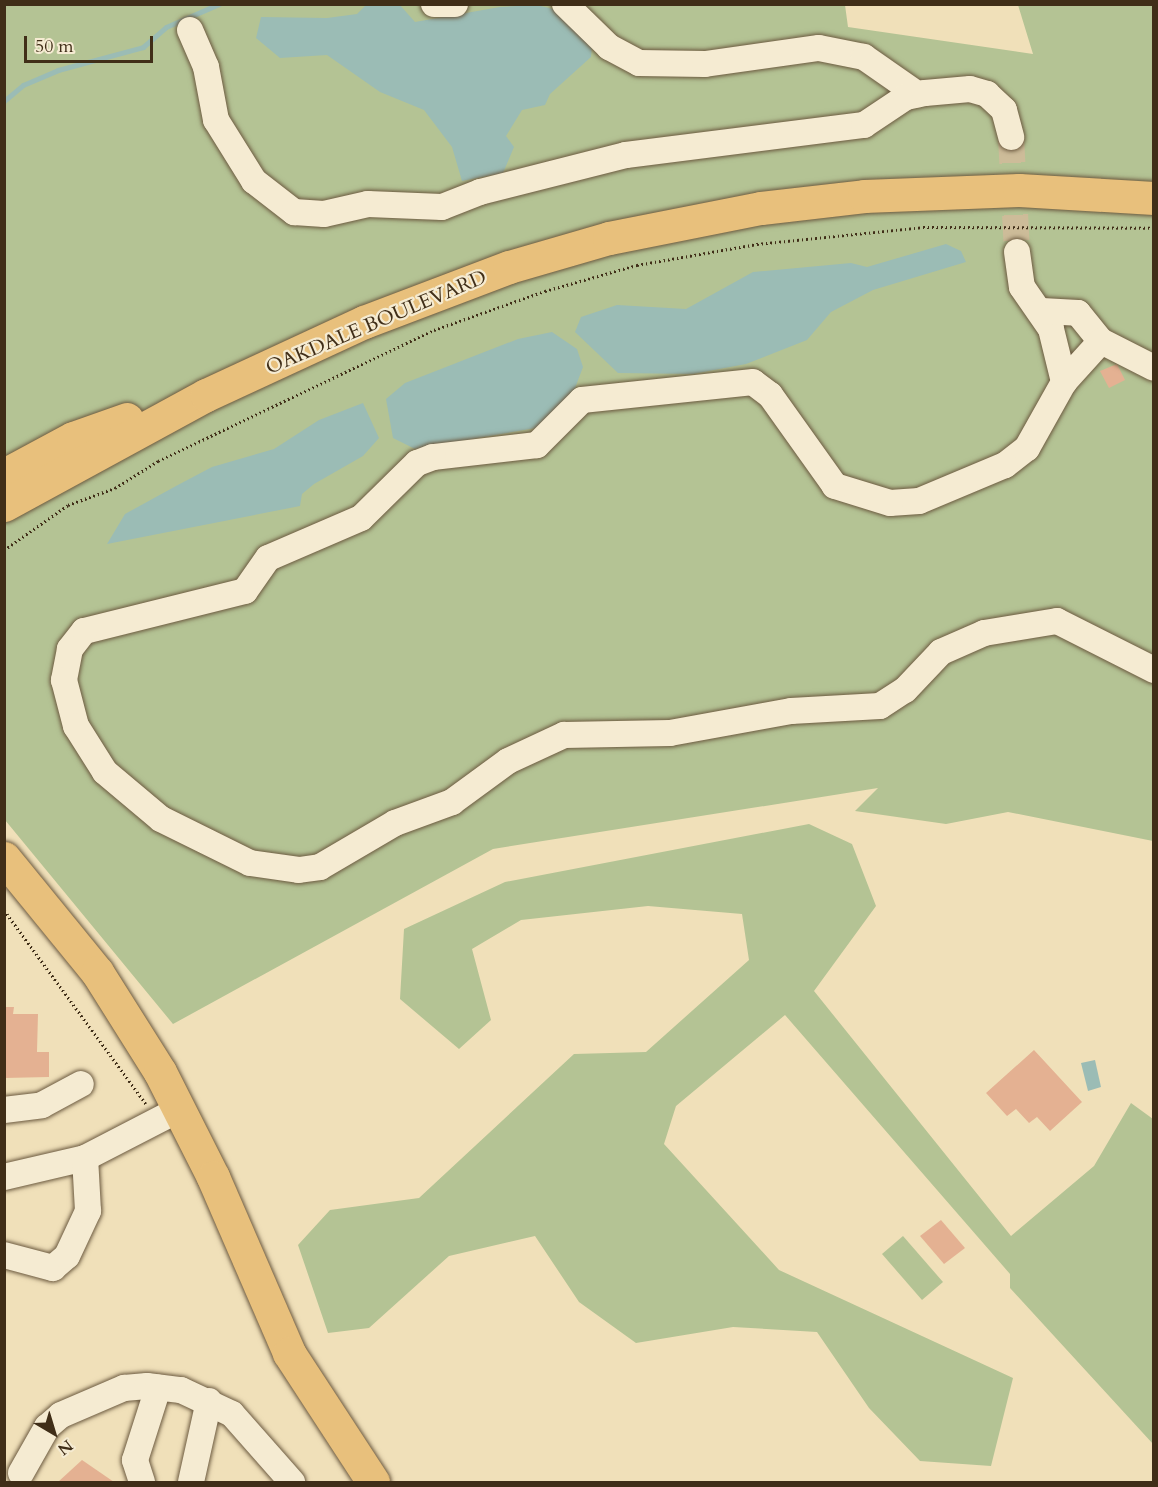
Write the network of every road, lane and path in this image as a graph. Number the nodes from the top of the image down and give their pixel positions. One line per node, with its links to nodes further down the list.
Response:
1 (434, 4): 2 (street)
2 (455, 4)
3 (565, 4): 5 (street)
4 (190, 30): 5 (street)
5 (917, 94): 6 (street)
6 (1011, 137)
7 (1154, 198): 14 (main road, OAKDALE BOULEVARD)
8 (1154, 228): 17 (path)
9 (1017, 252): 10 (street)
10 (1042, 311): 11 (street); 13 (street)
11 (1101, 341): 12 (street); 13 (street)
12 (1154, 368)
13 (1064, 382): 18 (street)
14 (206, 395): 15 (main road, OAKDALE BOULEVARD); 16 (main road, OAKDALE BOULEVARD)
15 (4, 475)
16 (4, 505)
17 (4, 550)
18 (1154, 670)
19 (4, 858): 23 (main road)
20 (4, 910): 23 (path)
21 (81, 1084): 22 (street)
22 (4, 1110)
23 (168, 1115): 24 (street); 33 (main road)
24 (85, 1158): 25 (street); 26 (street)
25 (4, 1177)
26 (4, 1255)
27 (158, 1388): 28 (street); 29 (street); 31 (street)
28 (209, 1401): 30 (street); 32 (street)
29 (21, 1473)
30 (197, 1481)
31 (142, 1482)
32 (292, 1482)
33 (373, 1482)

